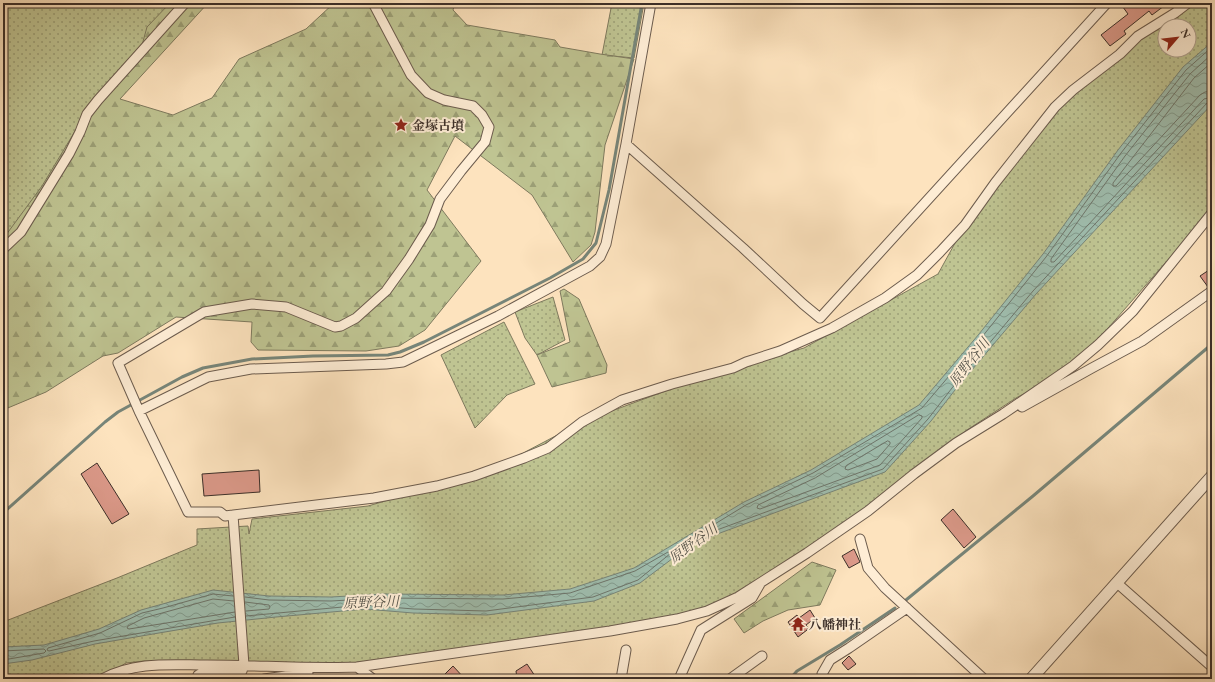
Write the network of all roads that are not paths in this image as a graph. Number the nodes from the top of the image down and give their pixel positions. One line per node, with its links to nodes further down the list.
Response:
1 (185, 3): 8 (street)
2 (373, 3): 10 (street)
3 (651, 3): 6 (street)
4 (1107, 3): 6 (street)
5 (1188, 3): 13 (street)
6 (626, 144): 10 (street)
7 (1212, 213): 11 (street)
8 (3, 249)
9 (1212, 291): 11 (street)
10 (139, 411): 13 (street)
11 (991, 422): 15 (street)
12 (1212, 476): 16 (street)
13 (233, 515): 20 (street)
14 (860, 539): 17 (street)
15 (760, 583): 21 (street); 29 (street)
16 (1117, 583): 22 (street); 33 (street)
17 (907, 608): 31 (street); 32 (street)
18 (626, 650): 28 (street)
19 (762, 656): 30 (street)
20 (244, 666): 23 (street); 24 (street); 25 (street)
21 (357, 667): 23 (street); 27 (street)
22 (1212, 667)
23 (316, 668): 26 (street)
24 (102, 679)
25 (200, 679)
26 (264, 679)
27 (373, 679)
28 (621, 679)
29 (679, 679)
30 (730, 679)
31 (824, 679)
32 (984, 679)
33 (1031, 679)

